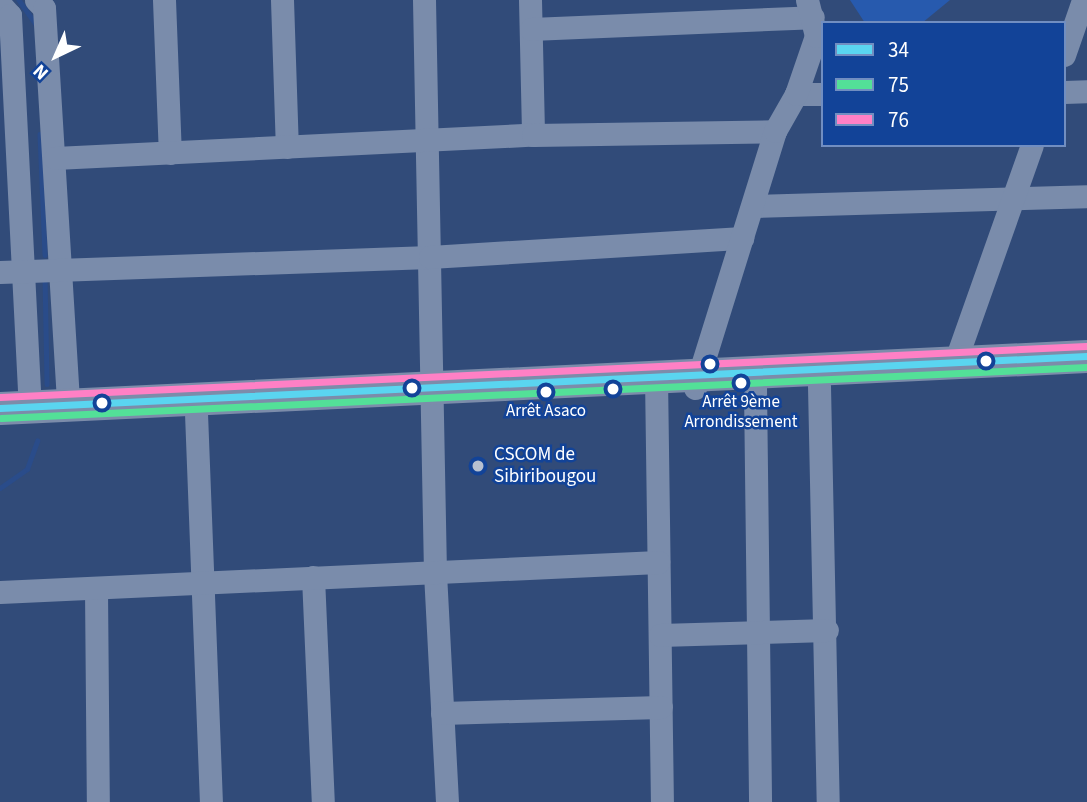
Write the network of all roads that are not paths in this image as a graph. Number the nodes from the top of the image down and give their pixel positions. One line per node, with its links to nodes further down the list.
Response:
1 (36, 0): 21 (street)
2 (164, 0): 20 (street)
3 (282, 0): 18 (street)
4 (424, 0): 17 (street)
5 (530, 0): 9 (street)
6 (1083, 0): 10 (street)
7 (0, 4): 29 (street)
8 (810, 8): 9 (street); 13 (street)
9 (531, 29): 16 (street)
10 (1066, 49)
11 (1087, 91): 12 (street)
12 (1066, 92)
13 (796, 94): 14 (street); 15 (street)
14 (821, 94)
15 (775, 131): 16 (street); 24 (street)
16 (533, 135): 17 (street)
17 (428, 140): 18 (street); 26 (street)
18 (287, 147): 20 (street)
19 (1031, 147): 23 (street)
20 (170, 153): 21 (street)
21 (55, 158): 27 (street)
22 (1087, 196): 23 (street)
23 (1012, 201): 24 (street); 31 (street)
24 (754, 206): 25 (street)
25 (741, 238): 26 (street); 33 (street)
26 (430, 257): 27 (street); 37 (street)
27 (61, 270): 29 (street); 38 (street)
28 (0, 272): 29 (street)
29 (24, 272): 39 (street)
30 (1087, 356): 31 (highway)
31 (954, 365): 33 (highway)
32 (1087, 376): 35 (highway)
33 (697, 383): 34 (highway); 36 (highway)
34 (656, 384): 37 (highway); 42 (street)
35 (819, 386): 36 (highway); 48 (street)
36 (755, 388): 49 (street)
37 (431, 393): 38 (highway); 40 (highway); 43 (street)
38 (68, 405): 39 (highway)
39 (15, 407)
40 (196, 413): 41 (highway); 45 (street)
41 (0, 422)
42 (659, 562): 43 (street); 50 (street)
43 (435, 573): 44 (street); 52 (street)
44 (313, 577): 45 (street); 55 (street)
45 (203, 583): 46 (street); 54 (street)
46 (96, 590): 47 (street); 53 (street)
47 (0, 592)
48 (827, 630): 49 (street); 59 (street)
49 (758, 632): 50 (street); 58 (street)
50 (660, 635): 51 (street)
51 (661, 707): 52 (street); 57 (street)
52 (442, 713): 56 (street)
53 (98, 802)
54 (211, 802)
55 (323, 802)
56 (447, 802)
57 (662, 802)
58 (760, 802)
59 (828, 802)

